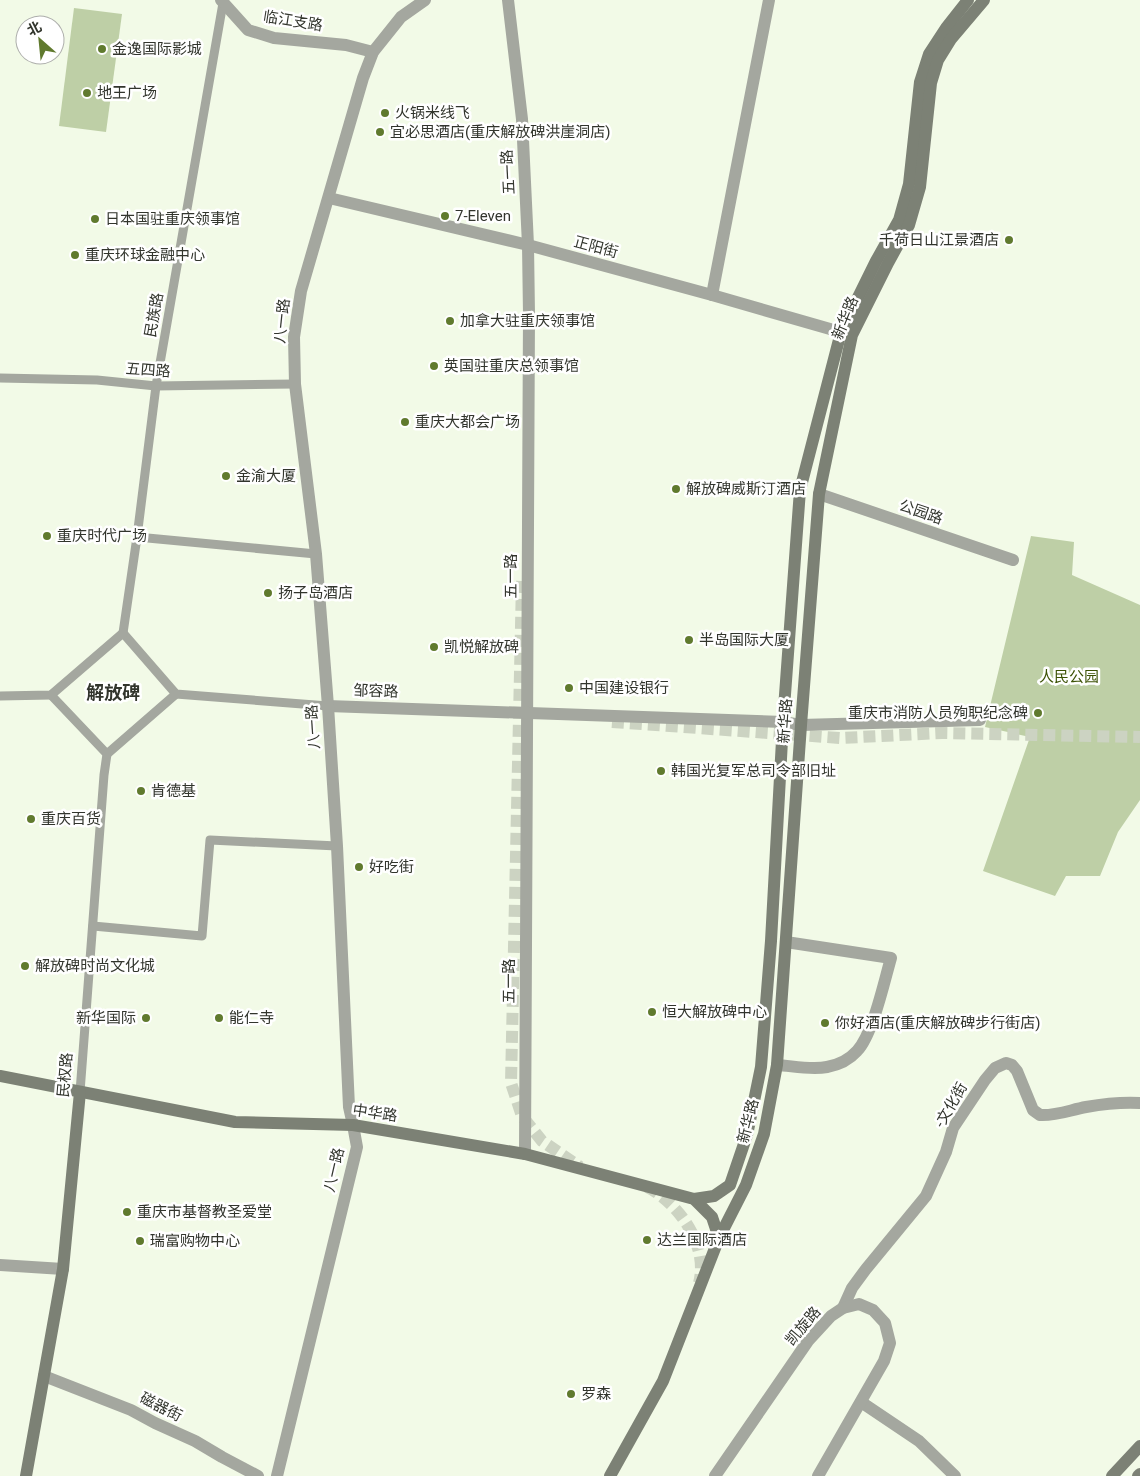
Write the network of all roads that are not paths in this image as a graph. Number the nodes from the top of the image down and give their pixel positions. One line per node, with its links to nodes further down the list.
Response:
1 (425, 0): 7 (street, 八一路)
2 (508, 0): 9 (street, 五一路)
3 (769, 0): 10 (street)
4 (968, 0): 11 (main road, 新华路)
5 (984, 0): 11 (main road, 新华路)
6 (222, 2): 7 (street, 临江支路); 14 (street, 民族路)
7 (373, 52): 8 (street, 八一路)
8 (328, 198): 9 (street, 正阳街); 13 (street, 八一路)
9 (528, 245): 10 (street, 正阳街); 24 (street, 五一路)
10 (712, 295): 11 (street, 正阳街)
11 (847, 334): 15 (main road, 新华路); 26 (main road, 新华路)
12 (0, 378): 14 (street, 五四路)
13 (295, 384): 14 (street, 五四路); 17 (street, 八一路)
14 (156, 386): 16 (street, 民族路)
15 (819, 494): 18 (street, 公园路); 27 (main road, 新华路)
16 (137, 537): 17 (street); 19 (street, 民族路)
17 (316, 554): 23 (street, 八一路)
18 (1013, 560)
19 (122, 633): 20 (street); 21 (street)
20 (176, 694): 23 (street, 邹容路); 28 (street)
21 (51, 695): 22 (street); 28 (street)
22 (0, 696)
23 (328, 706): 24 (street, 邹容路); 29 (street, 八一路)
24 (527, 712): 26 (street, 邹容路); 37 (street, 五一路)
25 (980, 720): 27 (street)
26 (783, 722): 27 (street, 邹容路); 38 (main road, 新华路)
27 (801, 724): 31 (main road, 新华路)
28 (107, 754): 30 (street, 民权路)
29 (337, 846): 30 (street); 36 (street, 八一路)
30 (93, 926): 34 (street, 民权路)
31 (786, 942): 32 (main road, 新华路); 32 (street)
32 (777, 1065): 39 (main road, 新华路)
33 (0, 1076): 34 (main road, 中华路)
34 (80, 1092): 36 (main road, 中华路); 41 (main road, 民权路)
35 (1140, 1103): 42 (street, -文化街)
36 (353, 1125): 37 (main road, 中华路); 48 (street, 八一路)
37 (525, 1154): 38 (main road, 中华路)
38 (694, 1199): 39 (main road)
39 (719, 1238): 49 (main road, 新华路)
40 (0, 1265): 41 (street)
41 (63, 1269): 43 (main road, 民权路)
42 (843, 1308): 44 (street, 凯旋路); 50 (street, 凯旋路)
43 (44, 1376): 46 (main road, 民权路); 47 (street, 磁器街)
44 (861, 1402): 51 (street, 凯旋路); 52 (street)
45 (1140, 1446): 53 (main road)
46 (26, 1476)
47 (258, 1476)
48 (278, 1476)
49 (610, 1476)
50 (715, 1476)
51 (818, 1476)
52 (955, 1476)
53 (1112, 1476)

